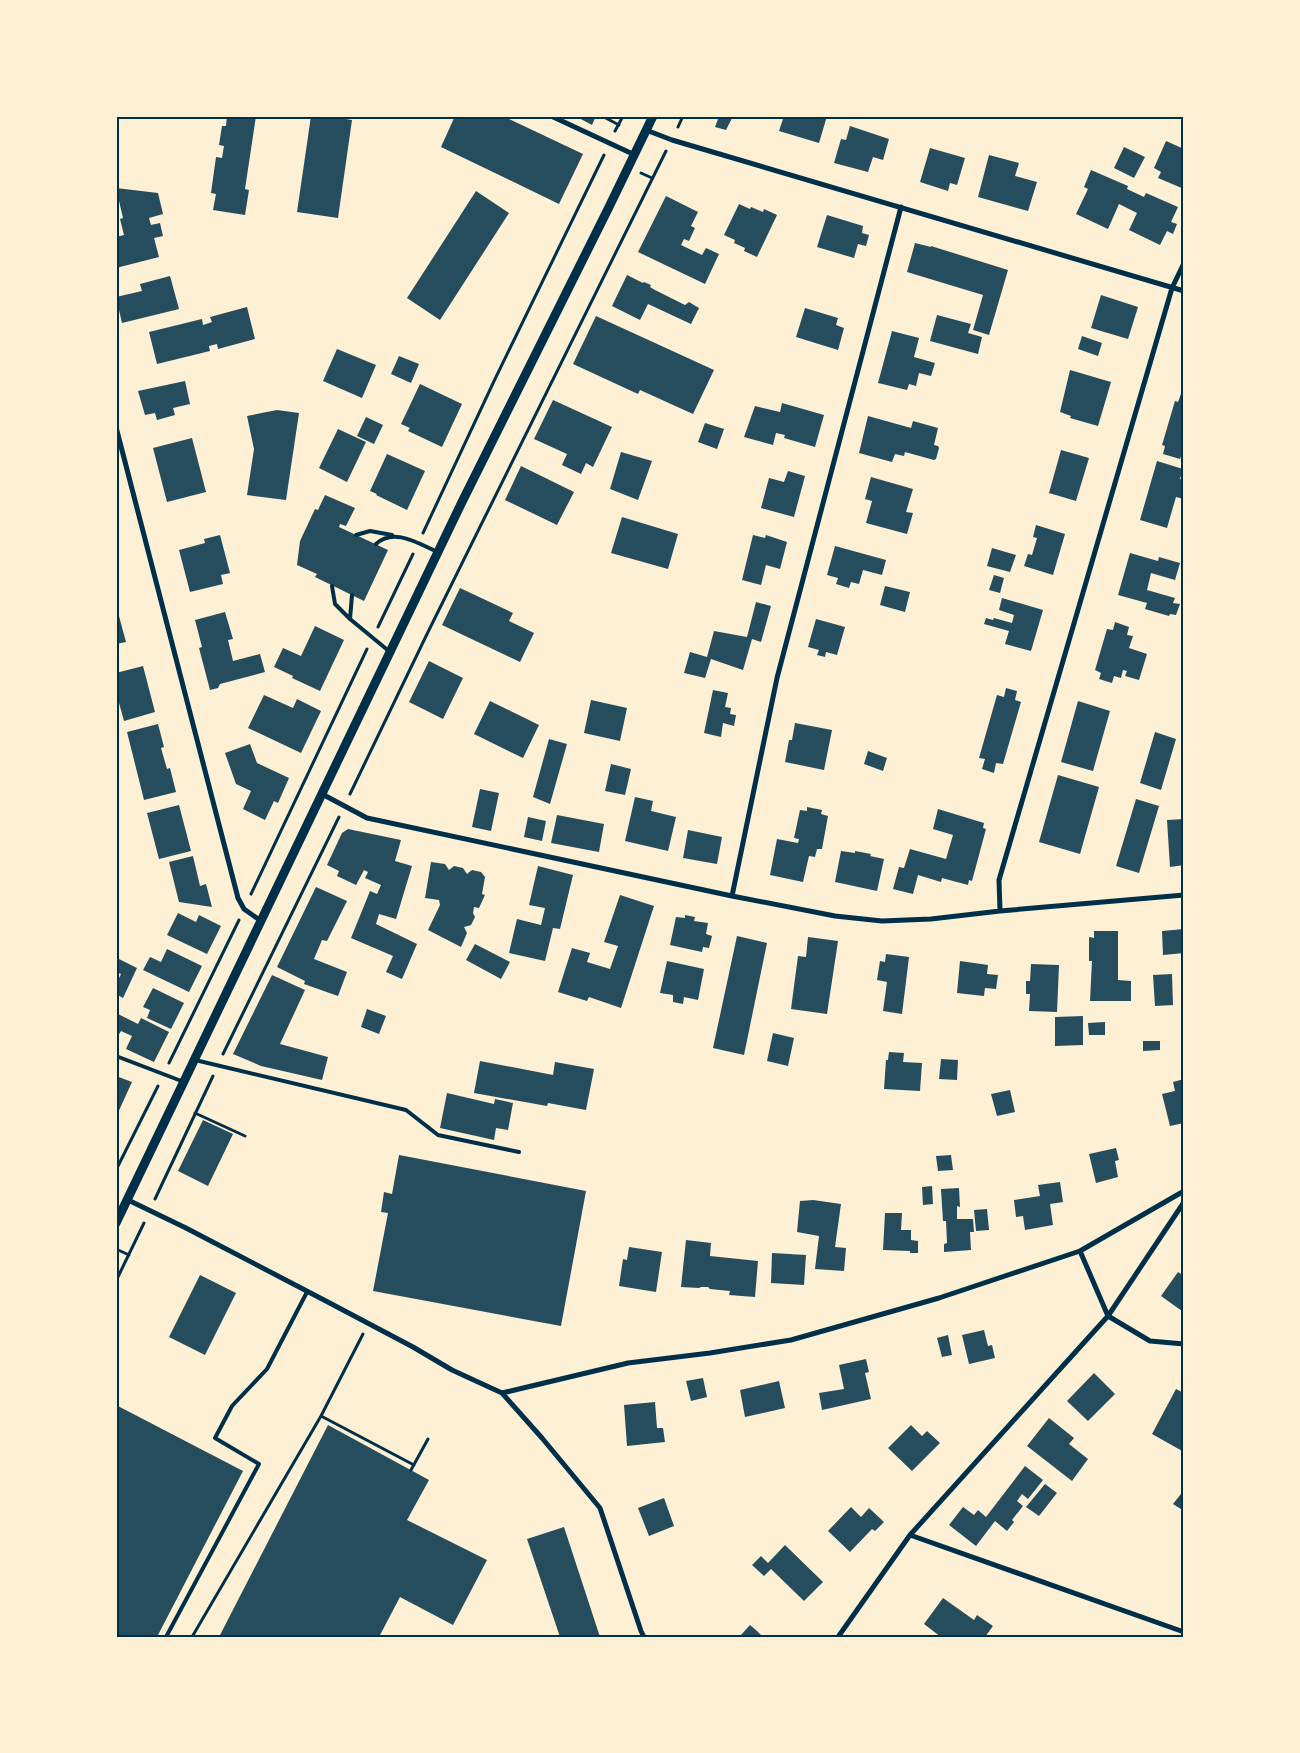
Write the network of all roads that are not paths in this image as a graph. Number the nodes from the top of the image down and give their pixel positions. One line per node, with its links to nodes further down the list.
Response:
1 (551, 116): 4 (street)
2 (653, 116): 3 (street)
3 (646, 130): 4 (street); 5 (street)
4 (635, 154): 13 (street)
5 (901, 207): 7 (street); 20 (street)
6 (1184, 263): 7 (street)
7 (1172, 288): 8 (street); 21 (street)
8 (1184, 291)
9 (116, 427): 22 (street)
10 (356, 535): 11 (lane)
11 (394, 536): 12 (lane); 13 (lane)
12 (376, 544)
13 (438, 552): 17 (street)
14 (332, 586): 16 (lane)
15 (352, 595): 16 (lane)
16 (350, 619): 17 (lane)
17 (390, 653): 18 (street)
18 (322, 794): 20 (street); 22 (street)
19 (1184, 895): 21 (street)
20 (732, 896): 21 (street)
21 (1000, 911)
22 (261, 921): 24 (street)
23 (116, 1056): 25 (lane)
24 (195, 1060): 25 (street); 26 (lane)
25 (184, 1082): 28 (street)
26 (519, 1152)
27 (1184, 1191): 31 (street)
28 (128, 1200): 30 (street); 32 (street)
29 (1184, 1202): 33 (street)
30 (116, 1223)
31 (1080, 1251): 33 (street); 35 (street)
32 (306, 1292): 35 (street); 38 (lane)
33 (1108, 1316): 34 (street); 36 (street)
34 (1184, 1344)
35 (502, 1393): 39 (street)
36 (910, 1535): 37 (street); 40 (street)
37 (1184, 1632)
38 (166, 1637)
39 (644, 1637)
40 (838, 1637)

